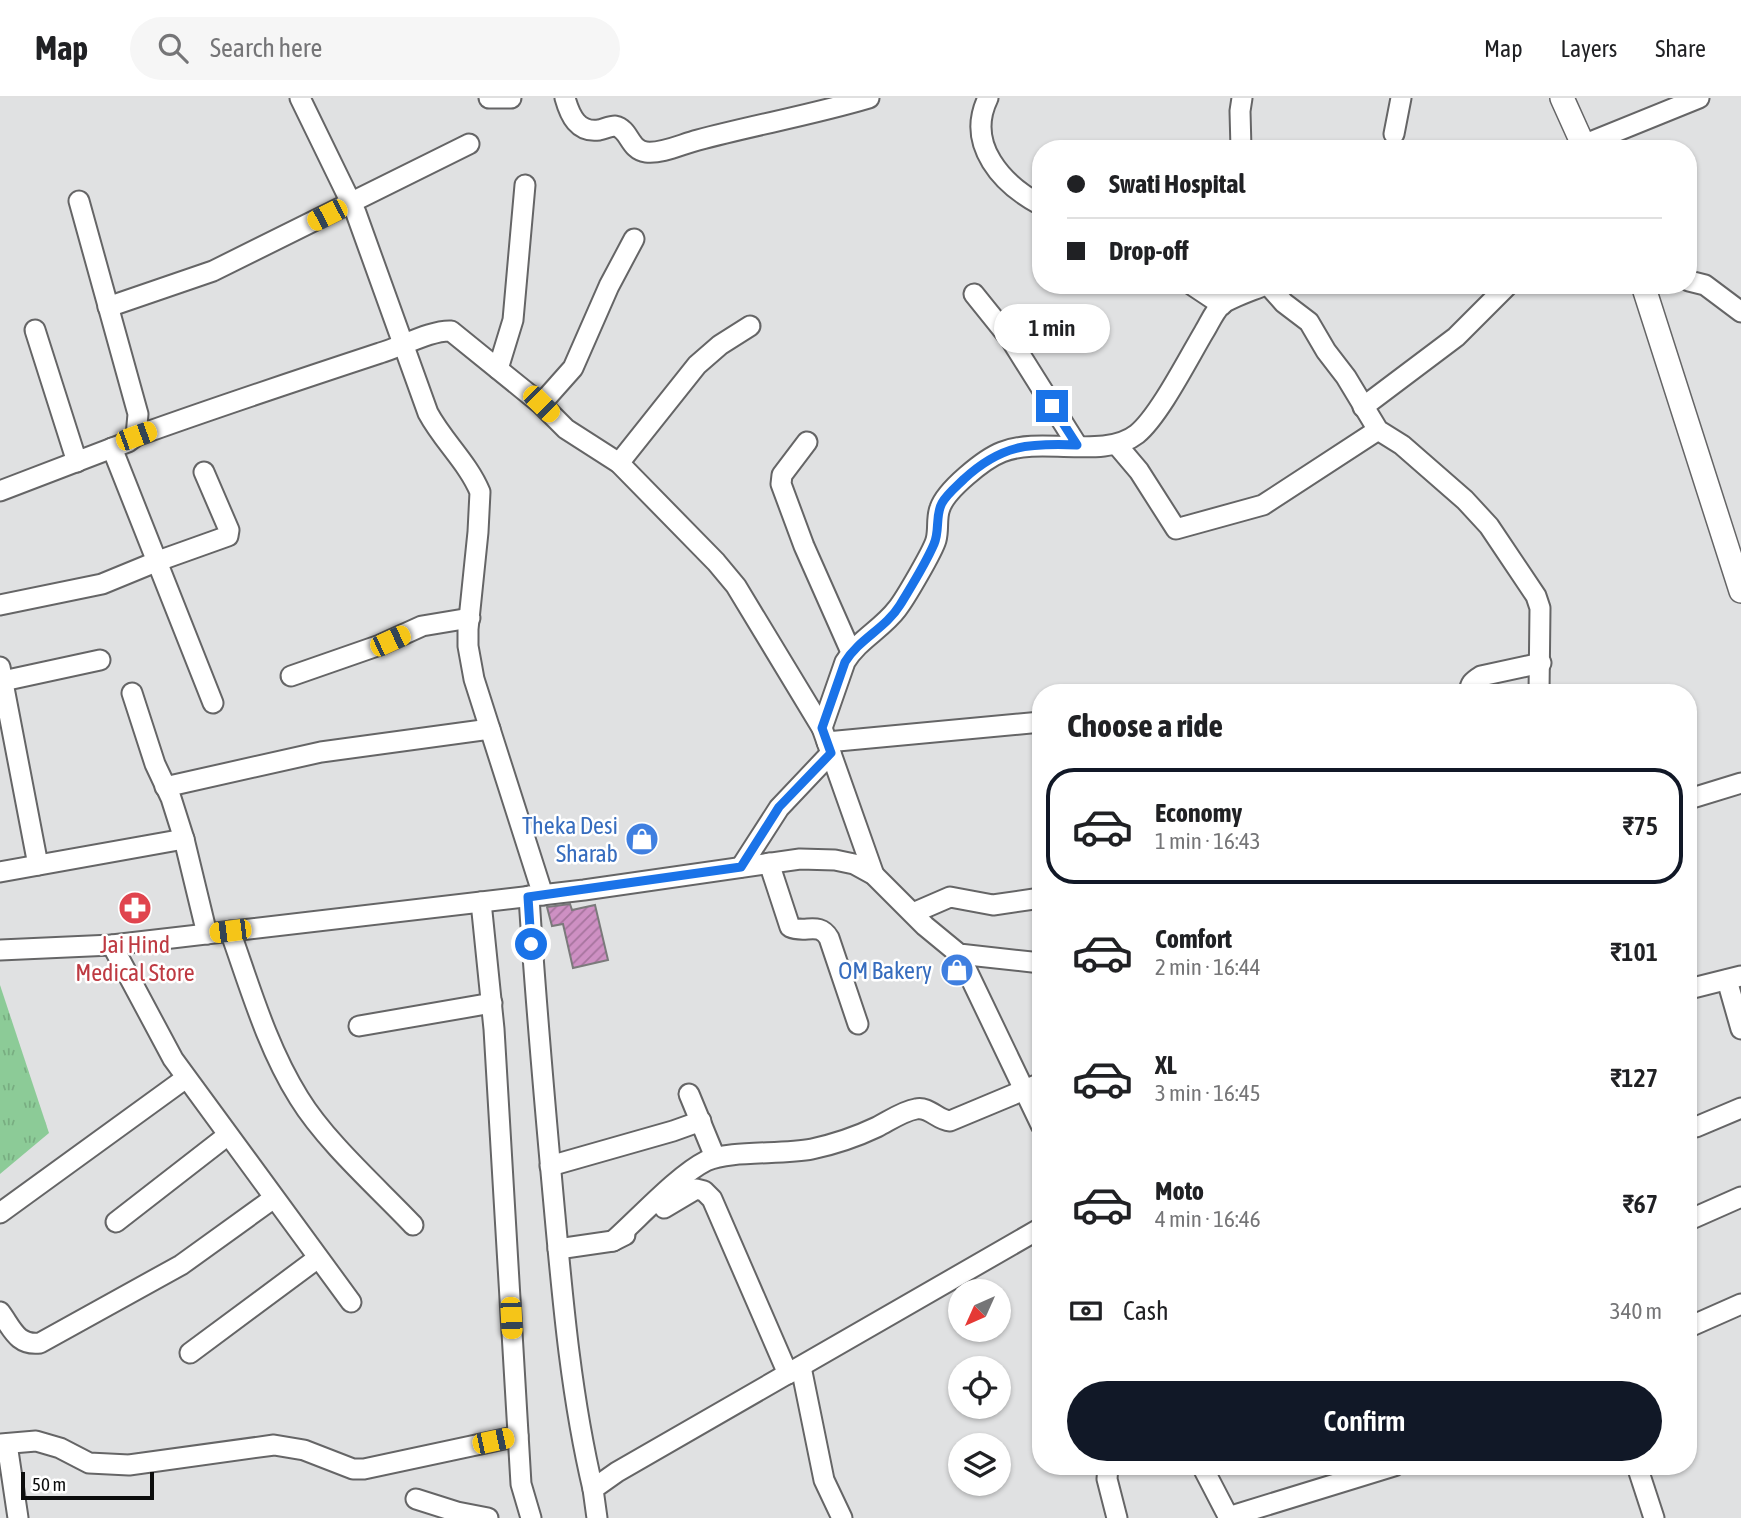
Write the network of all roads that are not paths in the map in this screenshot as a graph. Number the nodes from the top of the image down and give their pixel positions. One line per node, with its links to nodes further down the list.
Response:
1 (300, 98): 19 (street)
2 (488, 98): 3 (street)
3 (511, 98)
4 (565, 98): 10 (street)
5 (988, 98): 17 (street)
6 (1242, 98): 12 (street)
7 (1401, 98): 11 (street)
8 (1562, 98): 13 (main road)
9 (1699, 98): 14 (street)
10 (861, 99)
11 (1394, 134)
12 (1241, 140)
13 (1581, 140)
14 (1600, 140)
15 (469, 144): 19 (street)
16 (525, 185): 34 (street)
17 (1032, 200)
18 (79, 201): 29 (street)
19 (351, 202): 29 (street); 33 (street)
20 (634, 239): 35 (street)
21 (1697, 284): 30 (street)
22 (974, 293): 40 (street)
23 (1206, 294): 28 (street)
24 (1245, 294): 28 (street)
25 (1275, 294): 36 (street)
26 (1499, 294): 36 (street)
27 (1646, 294): 48 (main road)
28 (1222, 304): 41 (street)
29 (108, 307): 38 (street)
30 (1741, 311)
31 (750, 326): 44 (street)
32 (35, 330): 43 (street)
33 (404, 345): 34 (street); 38 (street); 50 (street)
34 (498, 369): 35 (street)
35 (541, 404): 44 (street)
36 (1363, 407): 37 (street)
37 (1378, 430): 41 (street); 53 (street)
38 (136, 436): 42 (street)
39 (807, 442): 51 (street)
40 (1077, 445): 41 (street); 51 (street)
41 (1117, 445)
42 (112, 448): 43 (street); 47 (street)
43 (77, 462): 46 (street)
44 (619, 463): 63 (street)
45 (204, 472): 47 (street)
46 (0, 491)
47 (158, 561): 49 (street); 59 (street)
48 (1741, 591)
49 (0, 605)
50 (470, 618): 55 (street); 62 (street)
51 (851, 652): 63 (street)
52 (100, 660): 54 (street)
53 (1541, 663): 56 (street); 57 (street)
54 (1, 674): 61 (street)
55 (291, 676)
56 (1471, 684)
57 (1540, 684)
58 (132, 694): 65 (street)
59 (213, 704)
60 (1032, 723): 63 (street)
61 (5, 725): 69 (street)
62 (490, 729): 65 (street); 73 (street)
63 (827, 741): 70 (street); 72 (street)
64 (1741, 783): 66 (street)
65 (166, 787): 67 (street)
66 (1697, 797)
67 (184, 839): 69 (street); 78 (street)
68 (769, 863): 70 (street); 72 (street); 86 (street)
69 (38, 865): 71 (street)
70 (741, 867): 73 (street)
71 (0, 872)
72 (874, 875): 76 (street)
73 (536, 896): 75 (street); 98 (street)
74 (1032, 899): 76 (street)
75 (481, 902): 77 (street); 85 (street)
76 (913, 914): 81 (street)
77 (230, 931): 78 (street); 104 (street)
78 (207, 934): 79 (street)
79 (111, 945): 80 (street); 89 (street)
80 (0, 950)
81 (959, 954): 82 (street); 90 (street)
82 (1032, 962)
83 (1734, 978): 84 (street); 88 (street)
84 (1697, 987)
85 (492, 1003): 87 (street); 115 (street)
86 (858, 1024)
87 (359, 1026)
88 (1741, 1029)
89 (186, 1078): 96 (street); 101 (street)
90 (1032, 1085)
91 (1032, 1087): 97 (street)
92 (690, 1094): 94 (street)
93 (1741, 1108): 95 (street)
94 (701, 1121): 97 (street); 98 (street)
95 (1697, 1127)
96 (228, 1135): 100 (street); 103 (street)
97 (715, 1157): 106 (street)
98 (550, 1166): 107 (street)
99 (1741, 1197): 102 (street)
100 (274, 1198): 108 (street); 111 (street)
101 (0, 1213)
102 (1697, 1216)
103 (116, 1222)
104 (413, 1225)
105 (1032, 1233): 114 (street)
106 (613, 1241): 107 (street); 114 (street)
107 (558, 1249): 121 (street)
108 (318, 1258): 109 (street); 113 (street)
109 (351, 1302)
110 (1741, 1304): 112 (street)
111 (0, 1312)
112 (1697, 1323)
113 (190, 1353)
114 (795, 1370): 121 (street); 128 (street)
115 (518, 1436): 116 (street); 126 (street)
116 (4, 1444): 124 (street)
117 (1107, 1475): 129 (street)
118 (1210, 1475): 123 (street)
119 (1365, 1475): 123 (street)
120 (1640, 1475): 130 (street)
121 (593, 1489): 127 (street)
122 (416, 1499): 125 (street)
123 (1228, 1517)
124 (18, 1518)
125 (488, 1518)
126 (531, 1518)
127 (597, 1518)
128 (842, 1518)
129 (1117, 1518)
130 (1654, 1518)

